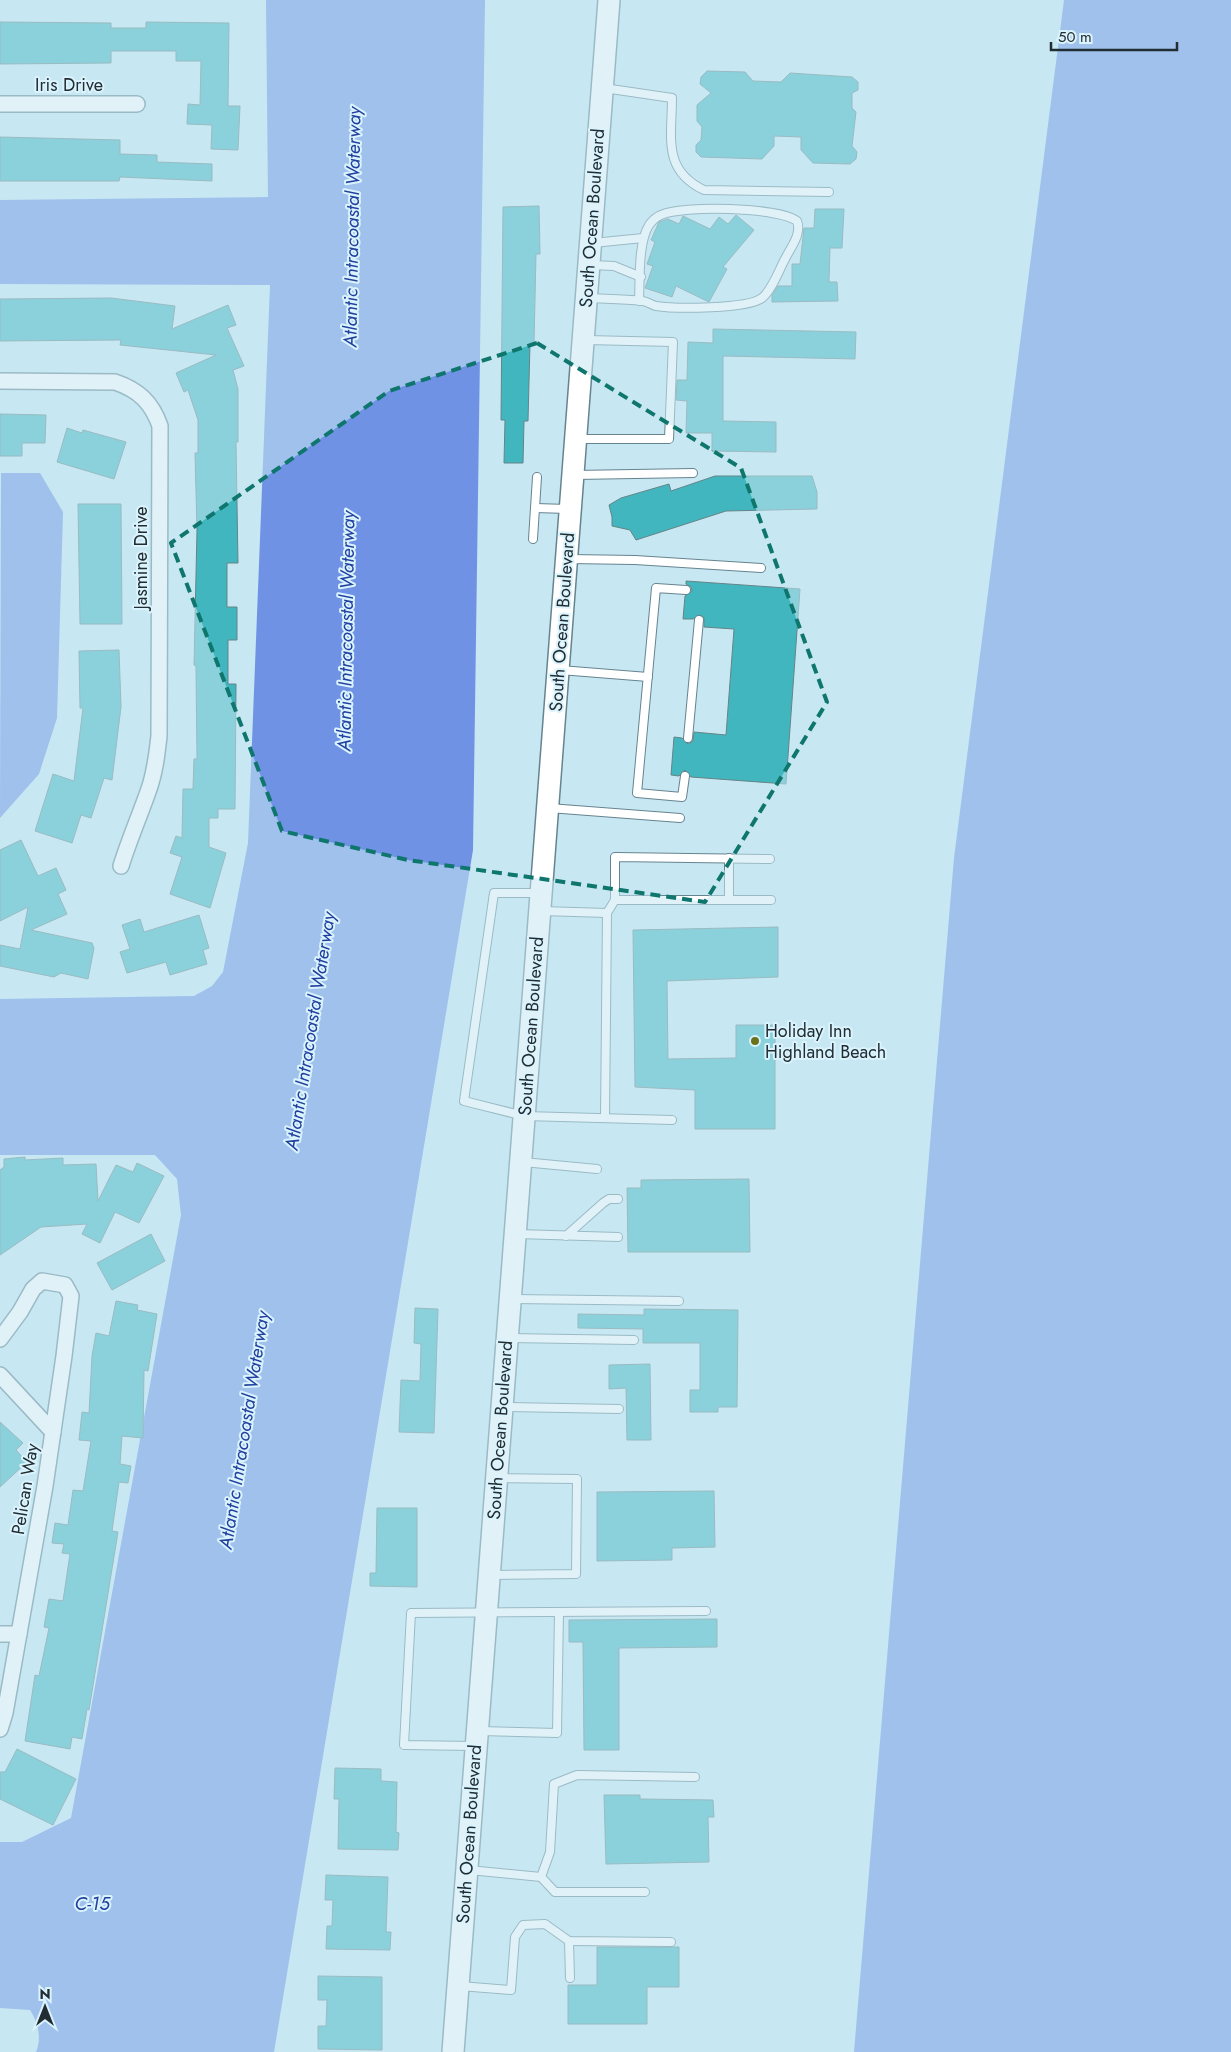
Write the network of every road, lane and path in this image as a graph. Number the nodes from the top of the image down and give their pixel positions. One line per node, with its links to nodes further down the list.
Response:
1 (609, 0): 2 (main road, South Ocean Boulevard)
2 (602, 87): 5 (lane); 7 (main road, South Ocean Boulevard)
3 (0, 104): 4 (street, Iris Drive)
4 (137, 104)
5 (829, 192)
6 (643, 238): 7 (lane); 9 (lane); 11 (lane)
7 (590, 243): 8 (main road, South Ocean Boulevard)
8 (589, 265): 9 (lane); 10 (main road, South Ocean Boulevard)
9 (641, 277): 11 (lane)
10 (586, 298): 11 (lane); 12 (main road, South Ocean Boulevard)
11 (639, 301)
12 (583, 340): 14 (main road, South Ocean Boulevard); 14 (lane)
13 (0, 381): 33 (street, Jasmine Drive)
14 (576, 438): 16 (main road, South Ocean Boulevard)
15 (693, 473): 16 (lane)
16 (573, 476): 19 (main road, South Ocean Boulevard)
17 (537, 477): 18 (lane)
18 (535, 508): 19 (lane); 20 (lane)
19 (570, 509): 21 (main road, South Ocean Boulevard)
20 (533, 539)
21 (567, 559): 22 (lane); 25 (main road, South Ocean Boulevard)
22 (761, 568)
23 (686, 590): 26 (lane)
24 (699, 620): 27 (lane)
25 (558, 670): 26 (lane); 29 (main road, South Ocean Boulevard)
26 (648, 677): 28 (lane)
27 (688, 738)
28 (685, 776)
29 (548, 808): 30 (lane); 37 (main road, South Ocean Boulevard)
30 (680, 818)
31 (729, 858): 32 (lane); 34 (lane); 35 (lane)
32 (770, 859)
33 (122, 866)
34 (615, 900): 35 (lane); 38 (lane)
35 (729, 900): 36 (lane)
36 (771, 900)
37 (540, 902): 38 (lane); 39 (main road, South Ocean Boulevard); 39 (lane)
38 (607, 912): 40 (lane)
39 (524, 1116): 40 (lane); 42 (main road, South Ocean Boulevard)
40 (605, 1118): 41 (lane)
41 (672, 1120)
42 (521, 1162): 43 (lane); 45 (main road, South Ocean Boulevard)
43 (597, 1169)
44 (618, 1199): 46 (lane)
45 (515, 1234): 46 (lane); 48 (main road, South Ocean Boulevard)
46 (566, 1236): 47 (lane)
47 (618, 1237)
48 (510, 1299): 49 (lane); 50 (main road, South Ocean Boulevard)
49 (679, 1301)
50 (507, 1338): 52 (lane); 54 (main road, South Ocean Boulevard)
51 (0, 1339): 56 (street, Pelican Way)
52 (634, 1340)
53 (0, 1375): 56 (street, Pelican Way)
54 (502, 1408): 55 (lane); 57 (main road, South Ocean Boulevard)
55 (619, 1409)
56 (53, 1432): 63 (street, Pelican Way)
57 (496, 1478): 58 (main road, South Ocean Boulevard); 58 (lane)
58 (489, 1575): 61 (main road, South Ocean Boulevard)
59 (706, 1611): 60 (lane)
60 (559, 1612): 61 (lane); 65 (lane)
61 (486, 1613): 65 (main road, South Ocean Boulevard); 65 (lane)
62 (0, 1634): 63 (street)
63 (19, 1634): 64 (street, Pelican Way)
64 (0, 1729)
65 (477, 1739): 67 (main road, South Ocean Boulevard)
66 (695, 1778): 68 (lane)
67 (467, 1870): 68 (lane); 73 (main road, South Ocean Boulevard)
68 (542, 1877): 69 (lane)
69 (645, 1892)
70 (569, 1941): 71 (lane); 72 (lane); 73 (lane)
71 (671, 1942)
72 (570, 1978)
73 (458, 1986): 74 (main road, South Ocean Boulevard)
74 (452, 2052)

